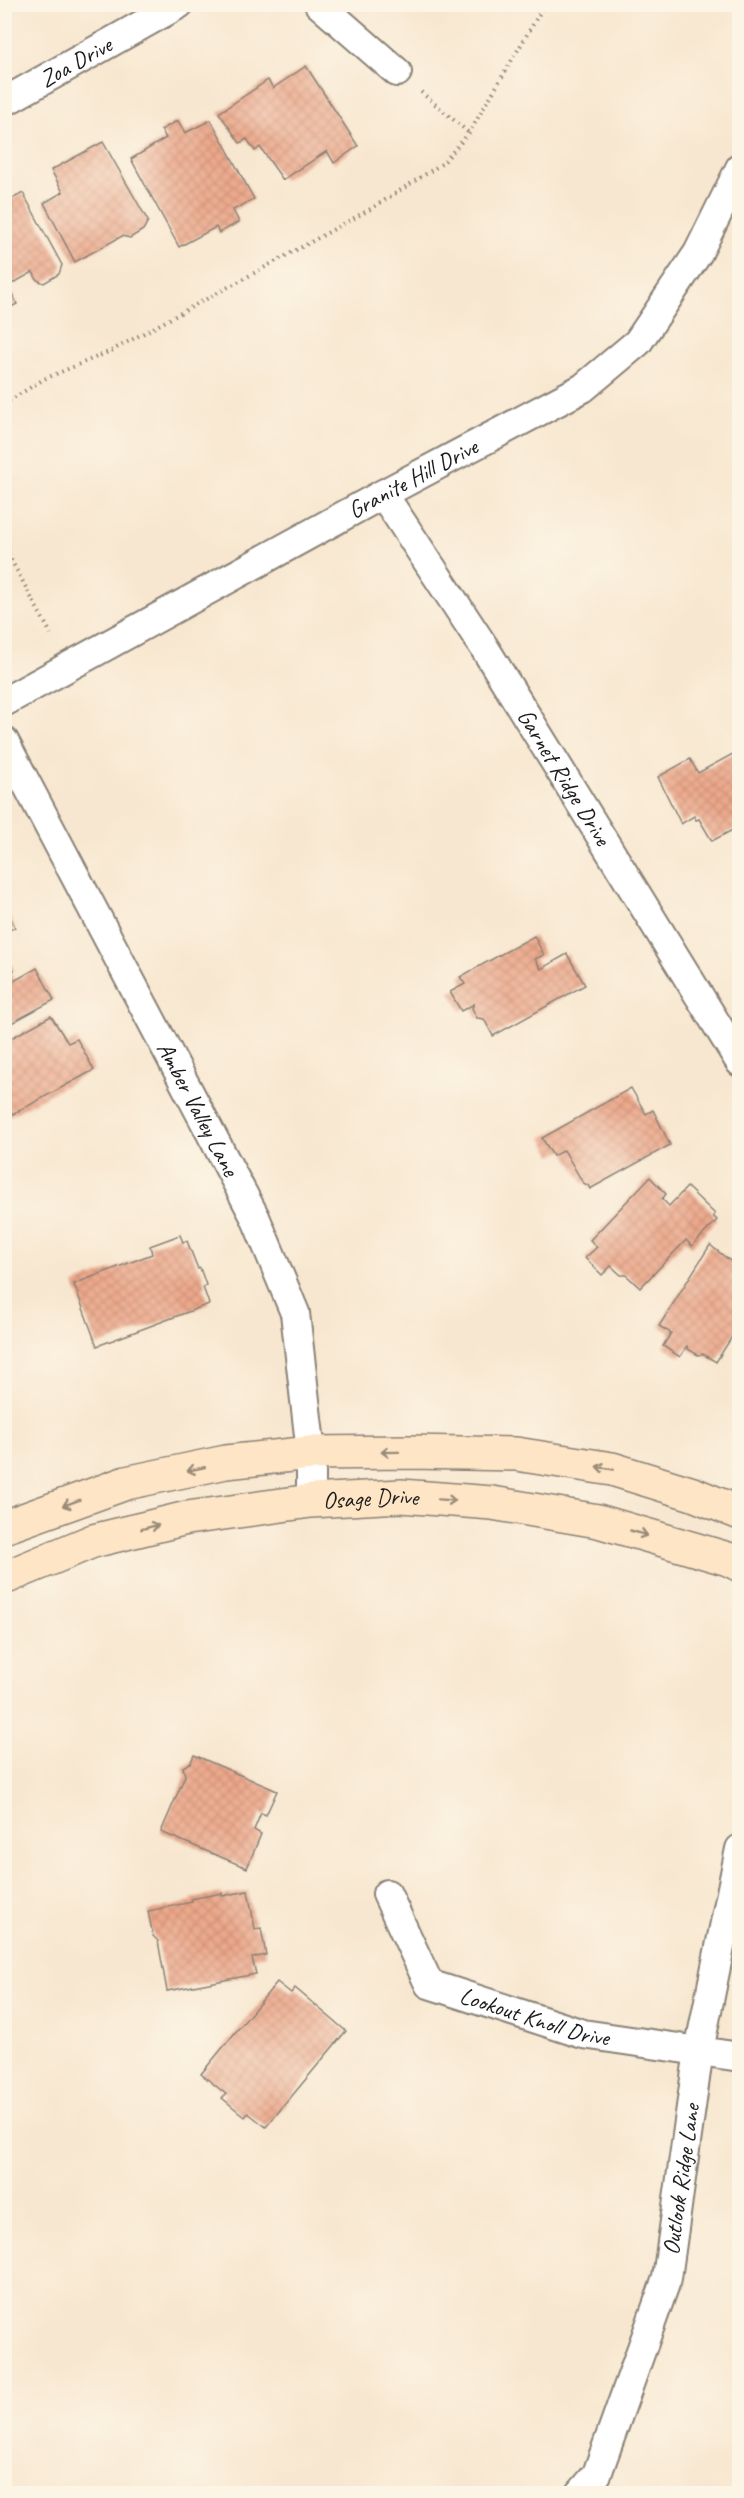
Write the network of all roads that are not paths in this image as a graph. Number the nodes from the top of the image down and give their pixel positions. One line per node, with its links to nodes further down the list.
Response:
1 (179, 4): 4 (street, Zoa Drive)
2 (319, 4): 3 (street)
3 (397, 72)
4 (4, 102)
5 (740, 168): 6 (street, Granite Hill Drive)
6 (384, 494): 7 (street, Granite Hill Drive); 9 (street, Garnet Ridge Drive)
7 (4, 702)
8 (4, 741): 10 (street, Amber Valley Lane)
9 (740, 1062)
10 (310, 1453): 11 (street, Amber Valley Lane); 12 (street, Osage Drive, one-way to 10); 13 (street, Osage Drive, one-way to 13)
11 (312, 1501): 14 (street, Osage Drive, one-way to 14); 15 (street, Osage Drive, one-way to 11)
12 (740, 1513)
13 (4, 1527)
14 (740, 1565)
15 (4, 1578)
16 (740, 1849): 18 (street, Outlook Ridge Lane)
17 (387, 1894): 18 (street, Lookout Knoll Drive)
18 (699, 2050): 19 (street, Lookout Knoll Drive); 20 (street, Outlook Ridge Lane)
19 (740, 2057)
20 (580, 2493)

